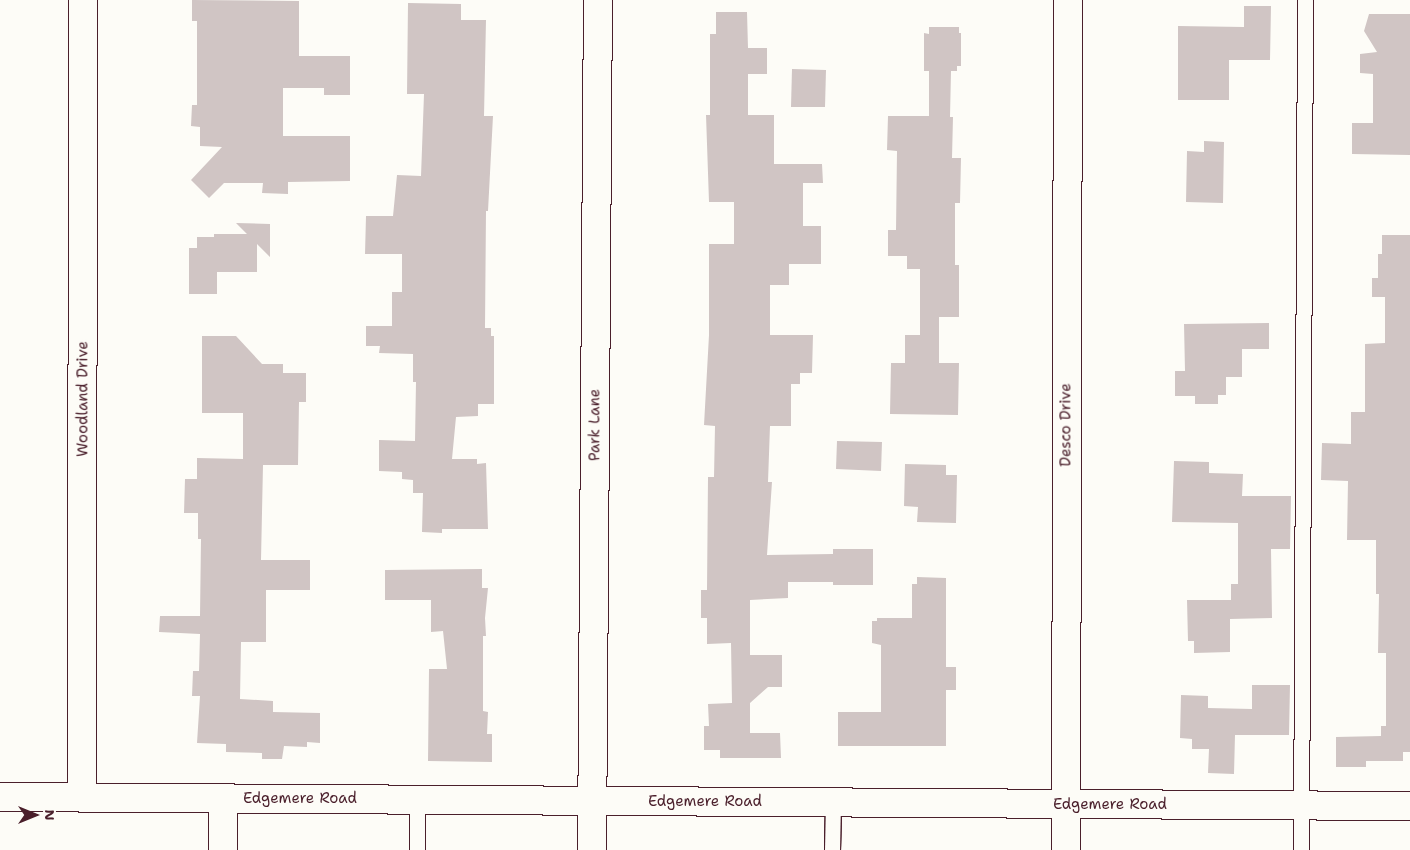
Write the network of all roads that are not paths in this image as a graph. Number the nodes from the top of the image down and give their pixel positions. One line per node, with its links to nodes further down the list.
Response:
1 (83, 0): 6 (street, Woodland Drive)
2 (598, 0): 9 (street, Park Lane)
3 (1068, 0): 11 (street, Desco Drive)
4 (1305, 0): 12 (lane)
5 (0, 797): 6 (street, Edgemere Road)
6 (82, 797): 7 (street, Edgemere Road)
7 (223, 798): 8 (street, Edgemere Road); 14 (street)
8 (417, 800): 9 (street, Edgemere Road); 15 (lane)
9 (591, 802): 10 (street, Edgemere Road); 16 (street, Park Lane)
10 (832, 804): 11 (street, Edgemere Road); 17 (lane)
11 (1066, 805): 12 (street, Edgemere Road); 18 (street, Desco Drive)
12 (1301, 806): 13 (street, Edgemere Road); 19 (lane)
13 (1410, 806)
14 (223, 850)
15 (417, 850)
16 (592, 850)
17 (832, 850)
18 (1066, 850)
19 (1301, 850)

